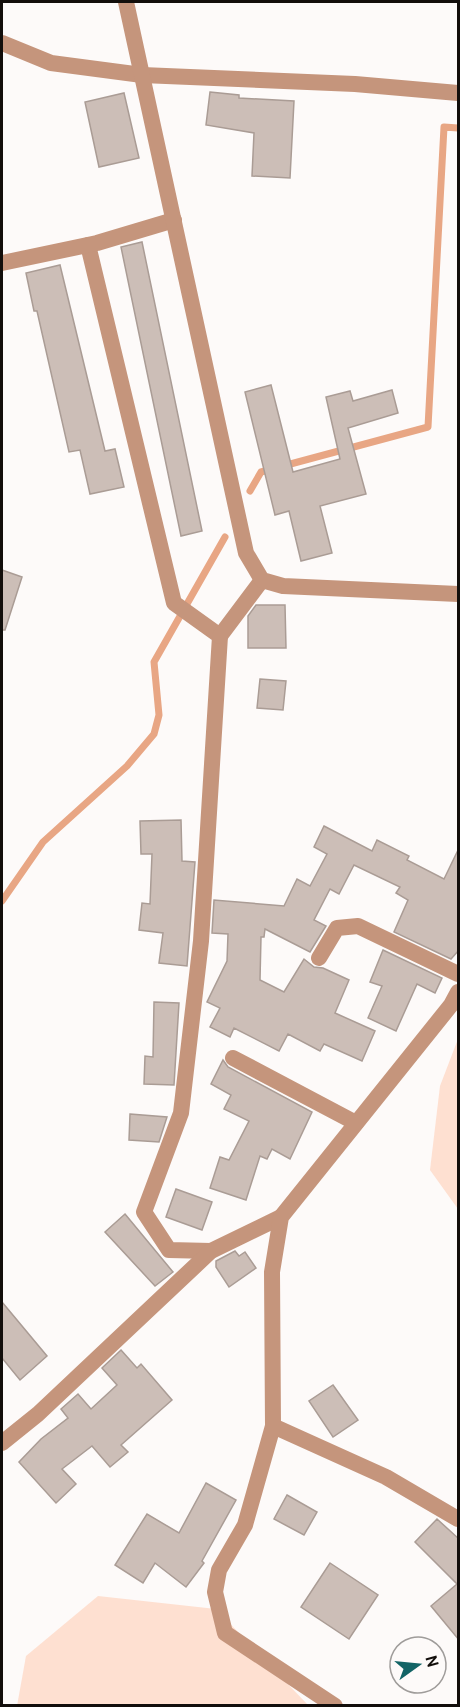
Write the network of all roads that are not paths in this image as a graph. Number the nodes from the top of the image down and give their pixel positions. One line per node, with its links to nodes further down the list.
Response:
1 (126, 2): 3 (street)
2 (2, 43): 3 (street)
3 (142, 75): 4 (street); 5 (street)
4 (459, 93)
5 (174, 220): 6 (street); 8 (street)
6 (88, 245): 7 (street); 10 (street)
7 (2, 263)
8 (262, 580): 9 (street); 10 (street)
9 (459, 594)
10 (220, 636): 17 (street)
11 (319, 957): 12 (street)
12 (459, 974)
13 (459, 992): 15 (street)
14 (233, 1058): 15 (street)
15 (356, 1123): 16 (street)
16 (281, 1217): 17 (street); 18 (street)
17 (211, 1251): 19 (street)
18 (273, 1426): 20 (street); 21 (street)
19 (2, 1443)
20 (459, 1519)
21 (335, 1706)

